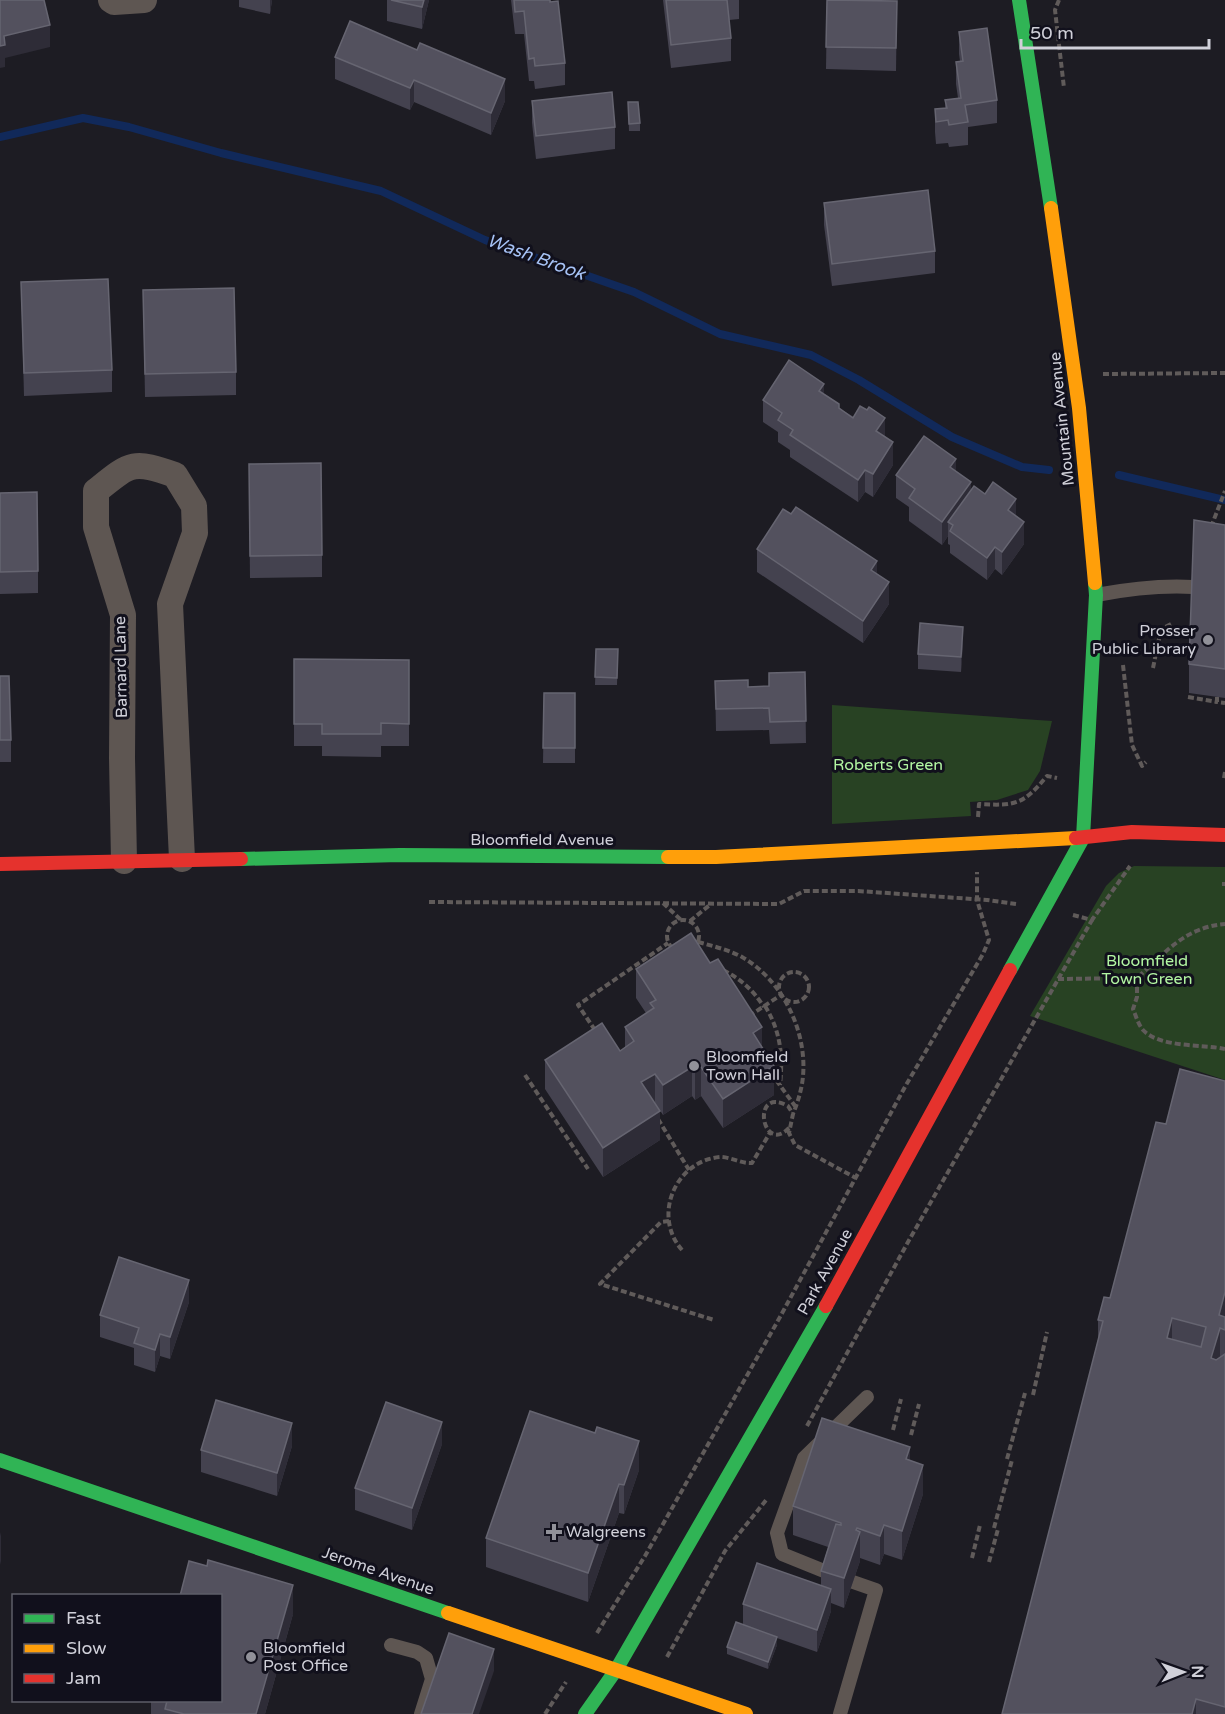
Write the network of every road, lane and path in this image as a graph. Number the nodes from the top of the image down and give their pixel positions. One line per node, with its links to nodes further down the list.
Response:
1 (111, 0): 2 (street)
2 (144, 0)
3 (1018, 0): 9 (main road, Mountain Avenue)
4 (1225, 373): 5 (path)
5 (1100, 374)
6 (1225, 491): 7 (path)
7 (1209, 531)
8 (1193, 587): 9 (lane)
9 (1096, 595): 18 (main road, Mountain Avenue)
10 (1171, 624): 11 (path)
11 (1153, 668)
12 (1188, 698): 13 (path)
13 (1225, 703)
14 (1225, 772): 16 (path)
15 (1058, 778): 19 (path)
16 (1224, 778)
17 (1225, 835): 18 (main road, Bloomfield Avenue)
18 (1083, 838): 19 (main road, Bloomfield Avenue); 28 (main road, Park Avenue)
19 (977, 845): 20 (main road, Bloomfield Avenue); 24 (path)
20 (182, 859): 21 (main road, Bloomfield Avenue); 21 (street, Barnard Lane)
21 (124, 861): 22 (main road, Bloomfield Avenue)
22 (0, 864)
23 (1130, 866): 30 (path)
24 (977, 900): 27 (path); 28 (path); 55 (path)
25 (429, 902): 26 (path)
26 (663, 903): 27 (path); 29 (path)
27 (711, 903): 31 (path)
28 (1044, 908): 30 (path); 77 (main road, Park Avenue)
29 (682, 920): 31 (path); 34 (path)
30 (1092, 920): 39 (path)
31 (690, 921): 33 (path)
32 (1225, 924): 38 (path)
33 (698, 942): 35 (path); 40 (path)
34 (668, 943): 35 (path); 43 (path)
35 (691, 951): 36 (path)
36 (695, 956)
37 (719, 969): 41 (path)
38 (1137, 978): 39 (path); 44 (path)
39 (1057, 979): 65 (path)
40 (781, 995): 40 (path); 41 (path); 48 (path)
41 (765, 1006): 42 (path); 47 (path)
42 (741, 1021)
43 (600, 1037)
44 (1225, 1049)
45 (767, 1068): 47 (path)
46 (525, 1075): 53 (path)
47 (780, 1085): 48 (path)
48 (796, 1106): 49 (path)
49 (793, 1114): 51 (path); 52 (path)
50 (657, 1118): 54 (path)
51 (789, 1128): 52 (path); 55 (path)
52 (771, 1131): 54 (path)
53 (588, 1169)
54 (689, 1170): 56 (path)
55 (856, 1178): 76 (path)
56 (669, 1221): 57 (path); 58 (path)
57 (682, 1250)
58 (714, 1320)
59 (1047, 1332): 61 (path)
60 (1025, 1393): 72 (path)
61 (1033, 1395)
62 (867, 1397): 73 (lane)
63 (901, 1399): 66 (path)
64 (919, 1404): 67 (path)
65 (806, 1428)
66 (893, 1430)
67 (911, 1435)
68 (0, 1460): 76 (main road, Jerome Avenue)
69 (769, 1496): 78 (path)
70 (981, 1525): 71 (path)
71 (972, 1558)
72 (989, 1562)
73 (829, 1573)
74 (853, 1582): 83 (lane)
75 (391, 1645): 79 (lane)
76 (582, 1659): 77 (main road, Jerome Avenue); 80 (path)
77 (616, 1670): 78 (main road, Jerome Avenue); 81 (main road, Park Avenue)
78 (652, 1682): 82 (main road, Jerome Avenue)
79 (421, 1714)
80 (545, 1714)
81 (585, 1714)
82 (746, 1714)
83 (840, 1714)

